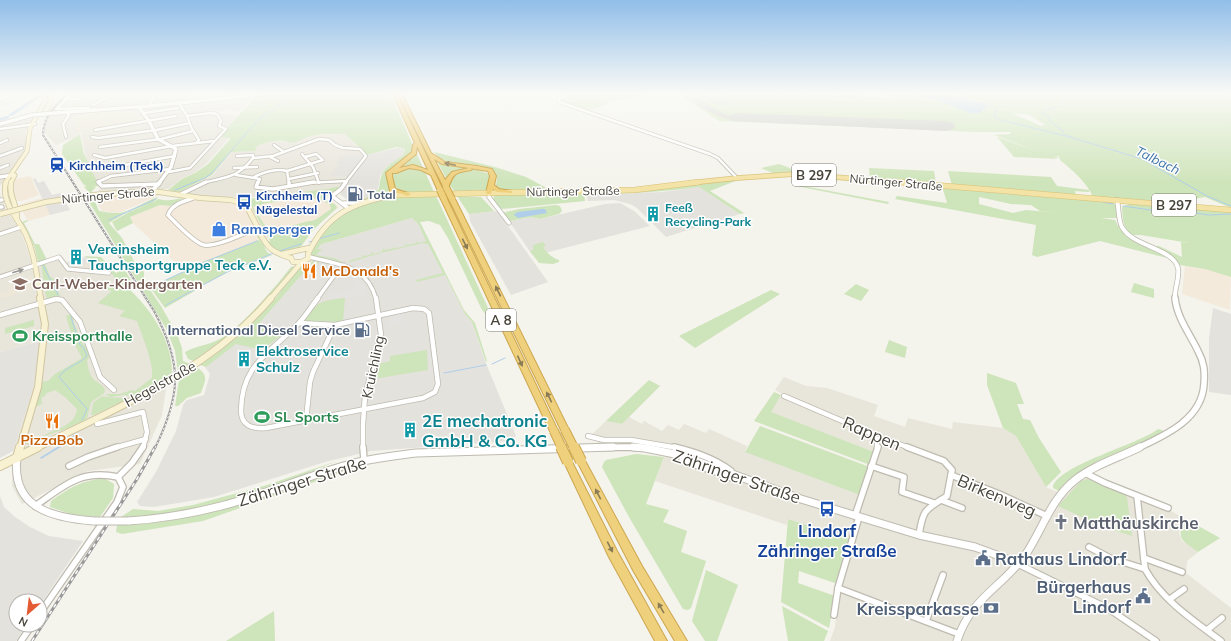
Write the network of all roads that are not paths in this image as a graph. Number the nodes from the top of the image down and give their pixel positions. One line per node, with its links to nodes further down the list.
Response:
1 (190, 123): 14 (street)
2 (33, 124): 11 (street); 53 (main road)
3 (63, 124): 15 (street)
4 (132, 124): 12 (street)
5 (150, 124): 13 (street)
6 (185, 124): 13 (street)
7 (220, 124): 19 (street)
8 (409, 124): 22 (highway, A 8)
9 (415, 124): 31 (highway, A 8)
10 (622, 124): 58 (street)
11 (0, 128)
12 (95, 130)
13 (153, 130): 16 (street); 17 (street)
14 (193, 131): 17 (street); 20 (street)
15 (66, 137)
16 (92, 137)
17 (158, 139): 24 (street); 25 (street); 27 (street)
18 (7, 140): 21 (street)
19 (214, 141): 20 (street); 48 (street)
20 (198, 142): 24 (street)
21 (0, 143)
22 (418, 143): 52 (highway, A 8); 57 (highway)
23 (274, 145): 29 (street)
24 (172, 146): 27 (street); 35 (street)
25 (100, 147)
26 (22, 148): 34 (street)
27 (158, 148): 33 (street)
28 (290, 150): 29 (street); 30 (street); 60 (street)
29 (284, 152): 37 (street)
30 (296, 153)
31 (429, 153): 54 (highway, one-way to 31); 65 (highway, A 8)
32 (302, 154): 38 (street)
33 (94, 155)
34 (0, 156)
35 (175, 156): 46 (street); 48 (street)
36 (237, 156): 39 (street)
37 (269, 157): 39 (street); 40 (street)
38 (305, 157): 41 (street); 41 (street)
39 (253, 158): 43 (street)
40 (278, 162)
41 (312, 164): 49 (street); 50 (street)
42 (8, 165): 45 (street)
43 (248, 167): 44 (street); 47 (street); 51 (street)
44 (257, 167)
45 (0, 168)
46 (108, 168)
47 (234, 168)
48 (170, 170): 62 (street); 62 (street)
49 (287, 171): 56 (street); 59 (street)
50 (318, 173): 59 (street); 61 (street)
51 (236, 175): 56 (street); 69 (street)
52 (433, 175): 57 (highway); 142 (highway, A 8, one-way to 142, bridge)
53 (12, 176): 55 (street); 82 (main road)
54 (493, 176): 64 (highway); 65 (highway)
55 (0, 177)
56 (254, 177): 63 (street)
57 (390, 178): 68 (highway)
58 (737, 178): 67 (main road, Nürtinger Straße / B 297); 74 (main road, Nürtinger Straße / B 297)
59 (289, 179): 63 (street)
60 (347, 181): 61 (street); 76 (street)
61 (319, 183): 63 (street)
62 (159, 184): 66 (street)
63 (289, 186)
64 (492, 186): 67 (highway); 71 (highway)
65 (446, 187): 143 (highway, A 8, one-way to 65, bridge)
66 (152, 190): 69 (main road, Nürtinger Straße); 80 (main road, Nürtinger Straße, bridge)
67 (510, 192): 71 (main road, Nürtinger Straße / B 297)
68 (394, 193): 70 (highway); 77 (main road)
69 (181, 194): 72 (main road, Nürtinger Straße)
70 (408, 194): 71 (main road, Nürtinger Straße / B 297)
71 (489, 195): 81 (street)
72 (190, 196): 73 (main road, Nürtinger Straße); 75 (street)
73 (197, 197): 75 (street); 83 (main road, Nürtinger Straße)
74 (1117, 200): 79 (main road, Nürtinger Straße / B 297); 114 (street)
75 (182, 202): 83 (street)
76 (341, 202): 77 (street); 78 (street)
77 (360, 203): 78 (main road)
78 (348, 208): 85 (main road, Hegelstraße)
79 (1231, 210)
80 (0, 214)
81 (509, 224)
82 (22, 227): 84 (street); 88 (main road)
83 (258, 229): 86 (main road, Nürtinger Straße)
84 (0, 234)
85 (308, 253): 86 (main road); 87 (main road); 89 (street, Kruichling); 90 (main road, Hegelstraße)
86 (279, 255): 87 (main road, Nürtinger Straße)
87 (293, 257): 90 (main road)
88 (36, 265): 91 (street); 92 (street, one-way to 88); 93 (main road)
89 (344, 265): 95 (street, Kruichling); 96 (street)
90 (296, 266): 107 (main road, Hegelstraße)
91 (109, 273)
92 (0, 277)
93 (41, 303): 94 (street); 98 (street); 103 (main road)
94 (0, 315)
95 (379, 316): 97 (street); 100 (street, Kruichling); 100 (street)
96 (299, 323): 97 (street); 101 (street)
97 (335, 325): 101 (street)
98 (114, 390)
99 (784, 396): 105 (street, Rappen)
100 (364, 409): 101 (street); 109 (street, Kruichling)
101 (306, 420)
102 (97, 424): 106 (street)
103 (23, 436): 107 (main road); 108 (main road)
104 (588, 436): 115 (street)
105 (877, 438): 113 (street); 116 (street, Rappen)
106 (146, 439): 112 (street); 117 (street)
107 (49, 442): 108 (main road, Hegelstraße)
108 (17, 458): 111 (main road, Hegelstraße); 121 (street, Zähringer Straße)
109 (364, 460): 115 (street, Zähringer Straße); 121 (street, Zähringer Straße, bridge)
110 (682, 460): 115 (street)
111 (0, 466)
112 (69, 466)
113 (871, 466): 120 (street); 124 (street)
114 (1085, 472): 118 (street); 125 (street)
115 (732, 474): 124 (street, Zähringer Straße)
116 (951, 475): 119 (street, Birkenweg); 125 (street, Birkenweg)
117 (118, 477): 121 (street); 136 (street)
118 (1137, 496): 123 (street); 128 (street)
119 (941, 500): 120 (street, Birkenweg); 122 (street, Birkenweg)
120 (934, 503): 126 (street, Birkenweg)
121 (34, 506)
122 (962, 508)
123 (1168, 508)
124 (857, 516): 126 (street, Zähringer Straße); 133 (street)
125 (1047, 516): 129 (street)
126 (919, 535): 129 (street, Zähringer Straße)
127 (1089, 546): 130 (street)
128 (1144, 558): 130 (street); 131 (street)
129 (1018, 563): 141 (street); 144 (street)
130 (1145, 569): 135 (street)
131 (1182, 572)
132 (943, 575): 139 (street)
133 (838, 588): 137 (street); 139 (street)
134 (1184, 590): 135 (street)
135 (1170, 599): 140 (street)
136 (48, 601)
137 (834, 615)
138 (1222, 618): 140 (street)
139 (926, 621): 141 (street)
140 (1207, 630): 145 (street)
141 (958, 637)
142 (661, 641)
143 (681, 641)
144 (1156, 641)
145 (1221, 641)

